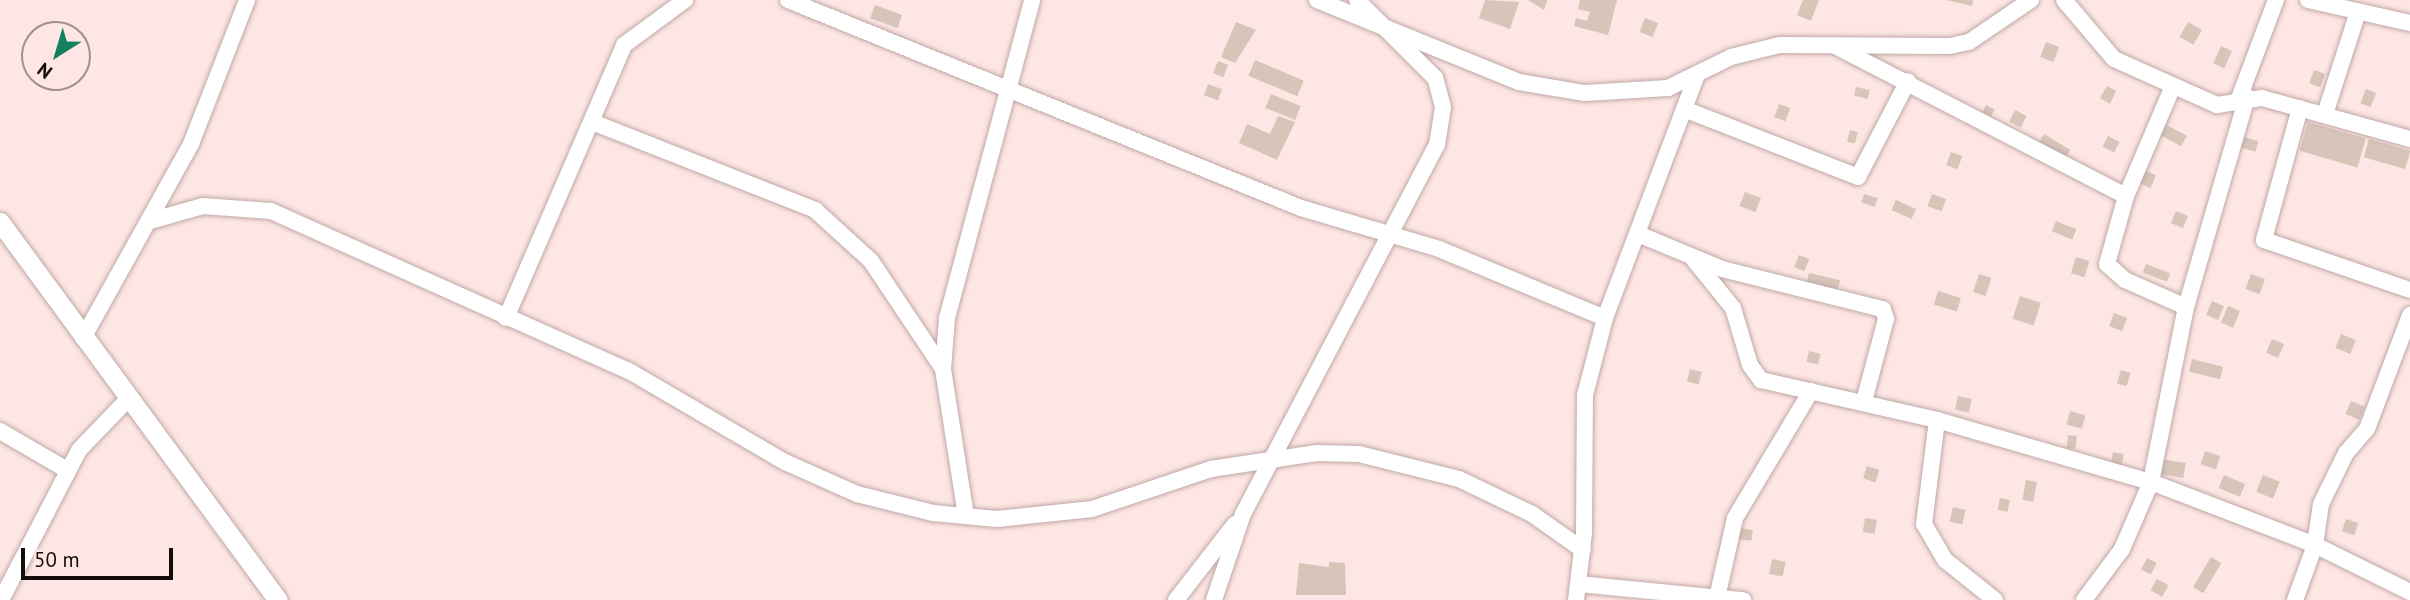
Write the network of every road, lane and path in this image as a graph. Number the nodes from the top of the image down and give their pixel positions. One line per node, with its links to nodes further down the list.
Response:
1 (247, 0): 26 (street)
2 (685, 0): 23 (street)
3 (788, 0): 18 (street)
4 (1032, 0): 18 (street)
5 (1317, 0): 13 (street)
6 (1357, 0): 13 (street)
7 (2031, 0): 14 (street)
8 (2064, 0): 17 (street)
9 (2276, 0): 19 (street)
10 (2308, 0): 11 (street)
11 (2358, 12): 12 (street); 22 (street)
12 (2410, 23)
13 (1378, 25): 15 (street); 29 (street)
14 (1830, 43): 15 (street); 16 (street)
15 (1696, 78): 21 (street)
16 (1908, 81): 21 (street); 25 (street)
17 (2173, 86): 19 (street); 25 (street)
18 (1010, 87): 29 (street); 38 (street)
19 (2243, 99): 20 (street); 32 (street)
20 (2300, 108): 22 (street); 31 (street)
21 (1684, 109): 28 (street)
22 (2325, 114): 24 (street)
23 (592, 122): 34 (street); 38 (street)
24 (2410, 139)
25 (2126, 196): 32 (street)
26 (150, 221): 34 (street); 36 (street)
27 (0, 222): 36 (street)
28 (1638, 234): 30 (street); 35 (street)
29 (1392, 235): 35 (street); 44 (street)
30 (1694, 260): 39 (street); 41 (street)
31 (2410, 290)
32 (2186, 307): 46 (street)
33 (2410, 315): 37 (street)
34 (506, 318): 48 (street)
35 (1605, 318): 50 (street)
36 (83, 338): 40 (street)
37 (2406, 346): 49 (street)
38 (943, 369): 48 (street)
39 (1811, 391): 41 (street); 53 (street)
40 (128, 399): 45 (street); 55 (street)
41 (1864, 401): 42 (street)
42 (1937, 420): 46 (street); 59 (street)
43 (0, 431): 45 (street)
44 (1275, 459): 47 (street); 48 (street); 50 (street)
45 (67, 470): 54 (street)
46 (2151, 482): 49 (street); 60 (street)
47 (1243, 514): 56 (street); 57 (street)
48 (966, 516)
49 (2315, 545): 52 (street); 61 (street)
50 (1583, 550): 51 (street)
51 (1578, 592): 53 (street)
52 (2410, 592)
53 (1717, 598): 58 (street)
54 (1, 600)
55 (278, 600)
56 (1176, 600)
57 (1214, 600)
58 (1743, 600)
59 (1995, 600)
60 (2084, 600)
61 (2295, 600)

